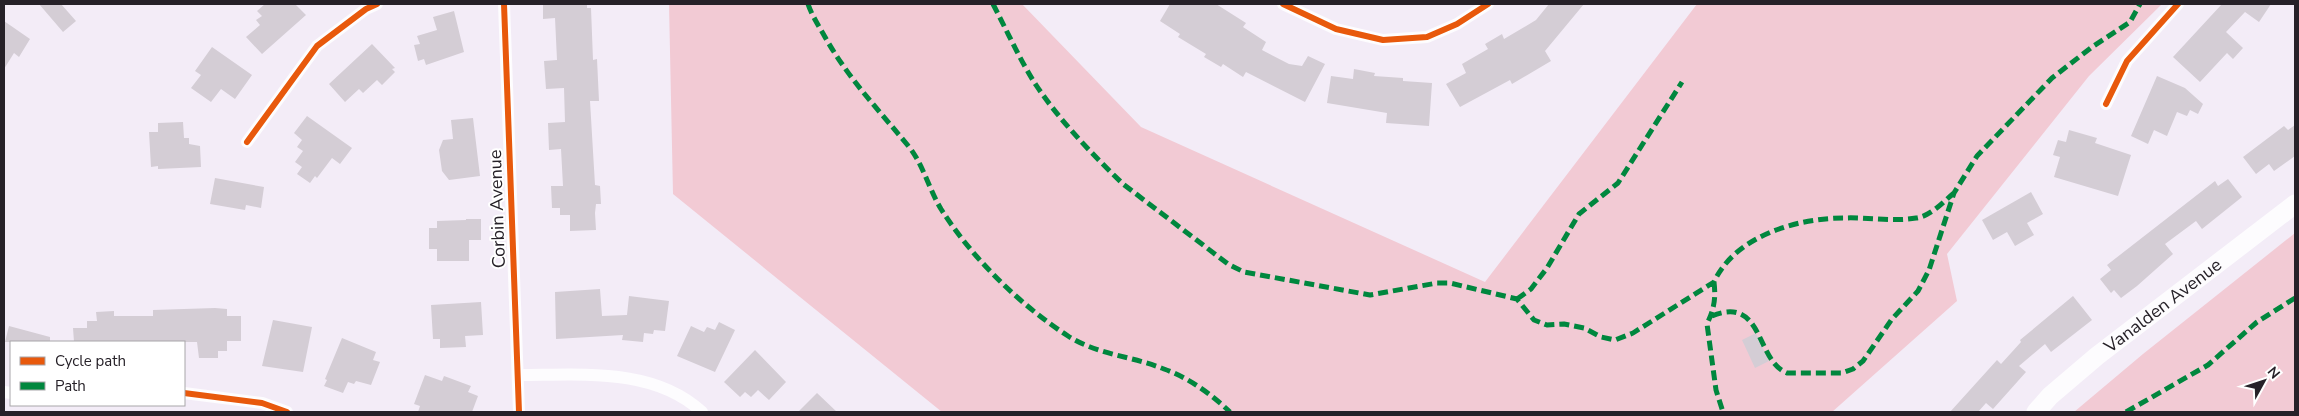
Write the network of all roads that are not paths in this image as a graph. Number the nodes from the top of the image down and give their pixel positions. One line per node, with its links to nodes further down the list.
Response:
1 (377, 4): 7 (street)
2 (504, 4): 9 (street, Corbin Avenue)
3 (1283, 4): 4 (street)
4 (1488, 4)
5 (2178, 4): 6 (street)
6 (2106, 104)
7 (246, 142)
8 (2295, 204): 14 (main road, Vanalden Avenue)
9 (519, 375): 12 (street, Corbin Avenue); 13 (street)
10 (185, 393): 11 (street)
11 (287, 412)
12 (519, 412)
13 (702, 412)
14 (2036, 412)

